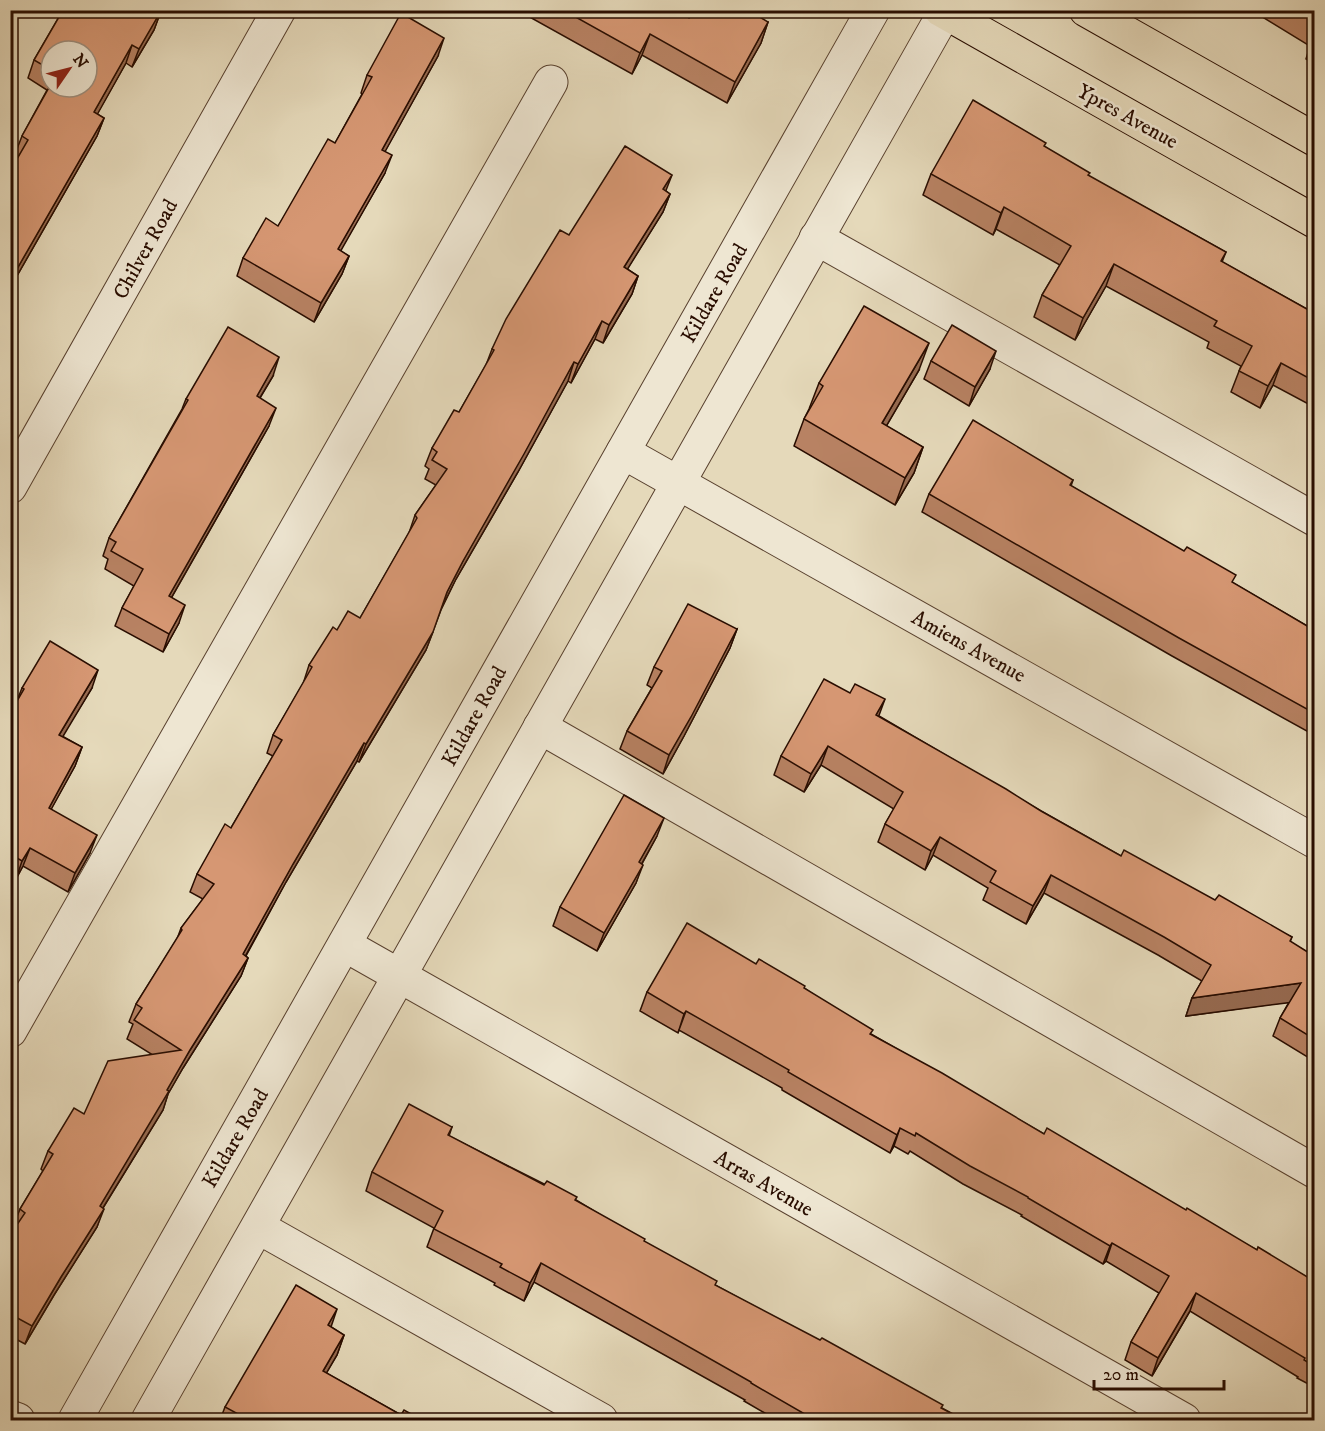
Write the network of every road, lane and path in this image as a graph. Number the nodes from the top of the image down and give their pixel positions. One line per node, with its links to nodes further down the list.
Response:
1 (279, 10): 11 (street, Chilver Road)
2 (873, 10): 9 (street, Kildare Road)
3 (1086, 10): 6 (main road)
4 (944, 11): 7 (main road, Ypres Avenue); 8 (street)
5 (551, 82): 17 (street)
6 (1314, 139)
7 (1314, 221)
8 (816, 238): 10 (street); 12 (street)
9 (623, 452): 10 (street, Amiens Avenue); 15 (street, Kildare Road)
10 (678, 483): 13 (street); 14 (street, Amiens Avenue)
11 (10, 487)
12 (1314, 519)
13 (540, 727): 16 (street); 18 (street)
14 (1314, 841)
15 (345, 945): 16 (street, Arras Avenue); 22 (street, Kildare Road)
16 (400, 976): 19 (street); 25 (street, Arras Avenue)
17 (10, 1031)
18 (1314, 1171)
19 (258, 1227): 23 (street); 24 (street)
20 (10, 1416): 21 (street)
21 (18, 1420)
22 (75, 1420)
23 (148, 1420)
24 (601, 1420)
25 (1184, 1420)

